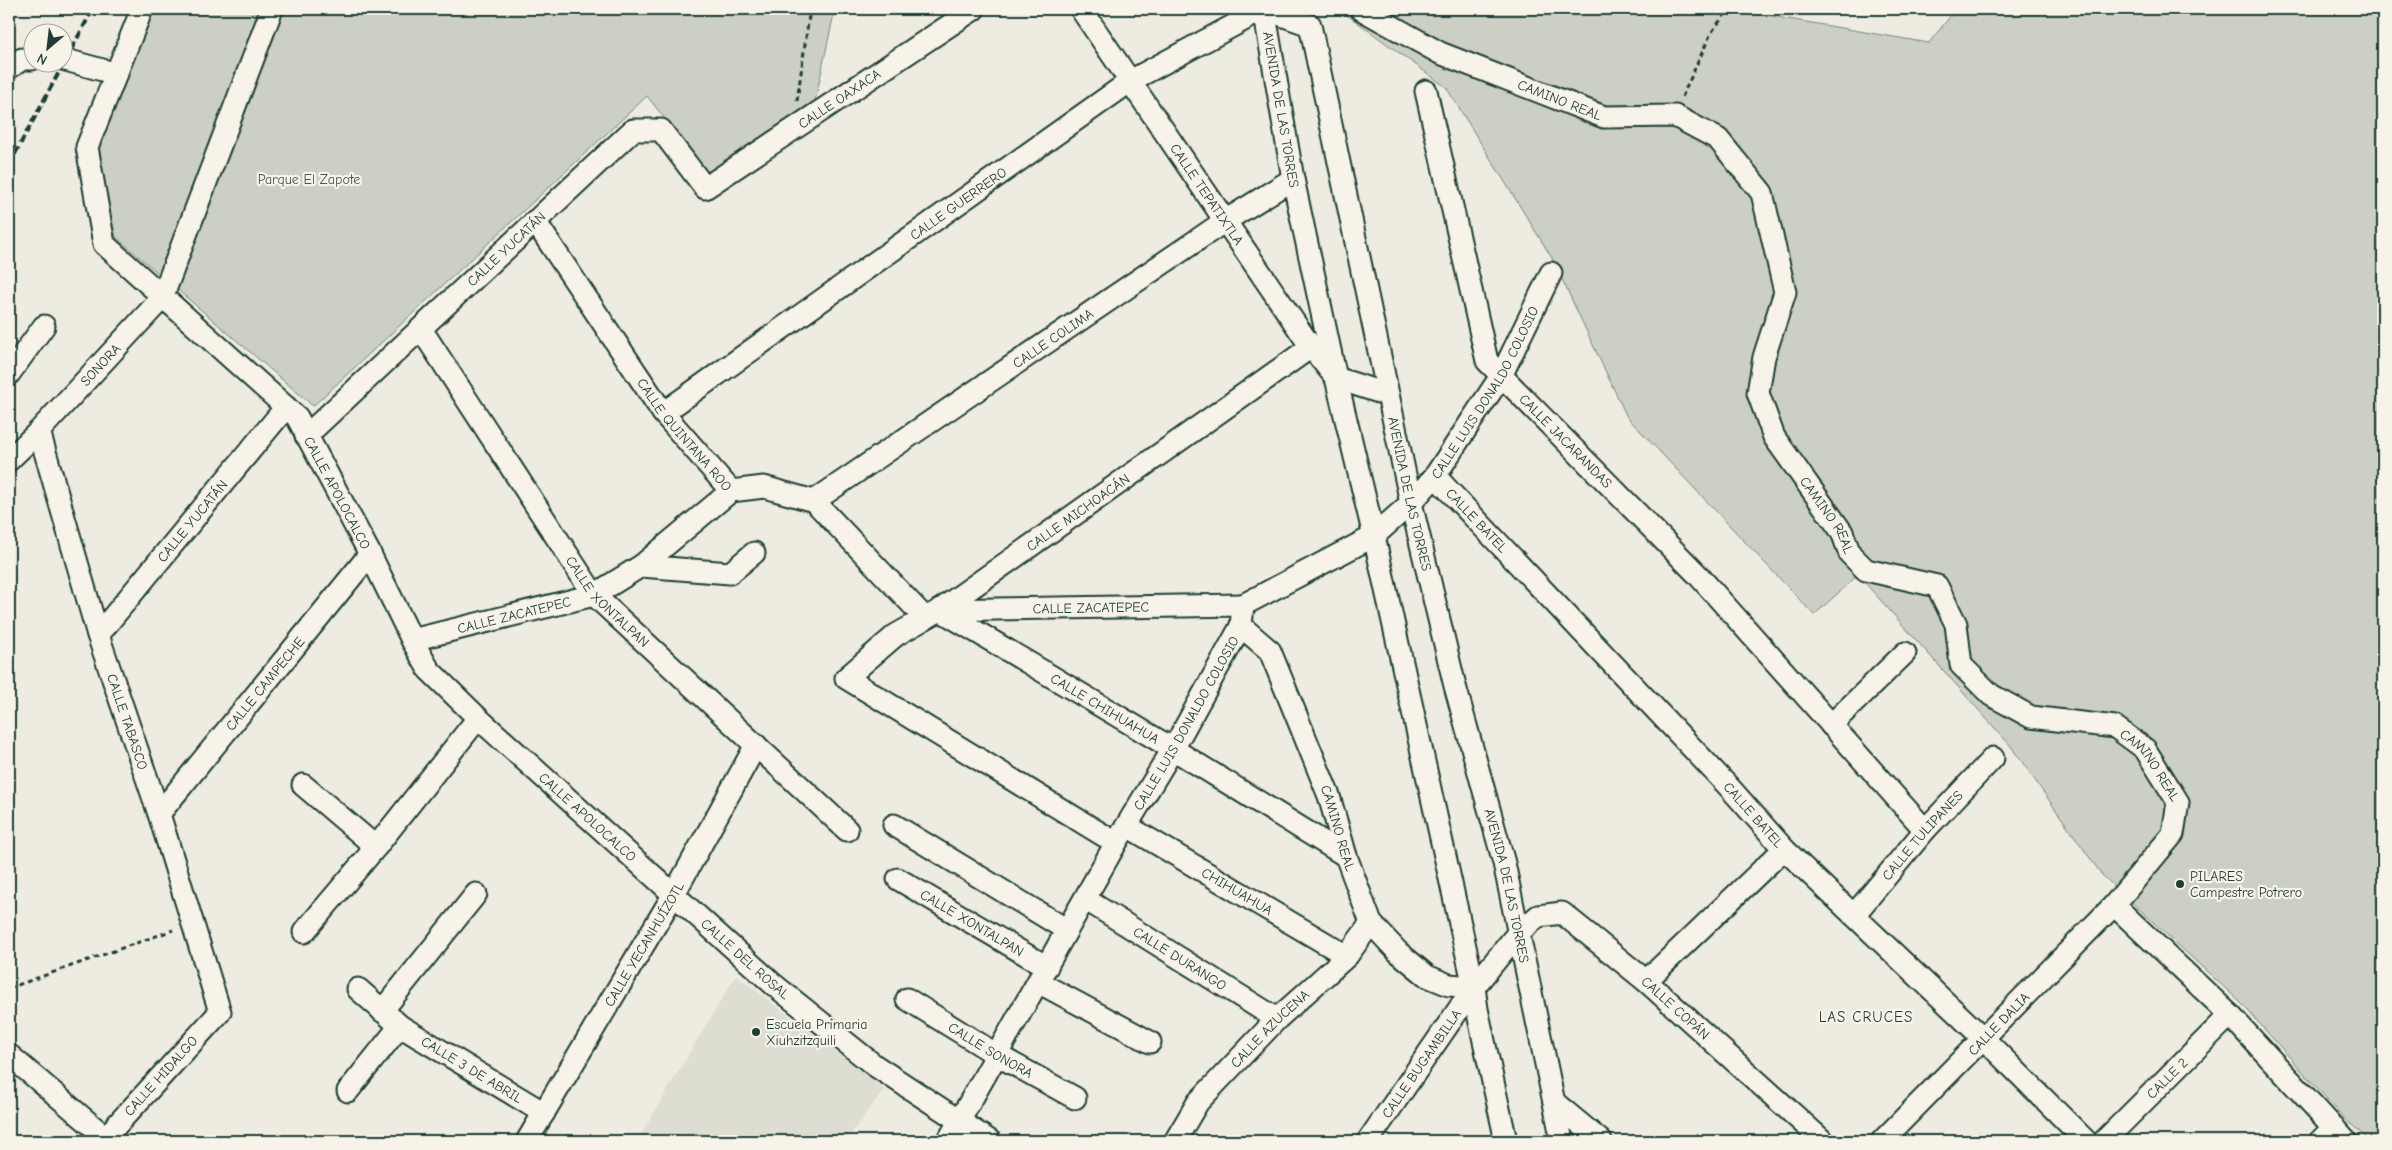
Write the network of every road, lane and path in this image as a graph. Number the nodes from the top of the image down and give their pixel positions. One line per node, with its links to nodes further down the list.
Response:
1 (142, 9): 12 (street, CALLE APOLOCALCO)
2 (272, 9): 22 (street)
3 (810, 9): 16 (path)
4 (974, 9): 16 (street, CALLE OAXACA)
5 (1081, 9): 13 (street, CALLE TEPATIXTLA)
6 (1264, 9): 13 (street, CALLE GUERRERO); 17 (street, AVENIDA DE LAS TORRES); 29 (street, AVENIDA DE LAS TORRES)
7 (1361, 9): 15 (street, CAMINO REAL)
8 (1729, 9): 15 (path)
9 (22, 59): 11 (street)
10 (72, 62): 12 (street)
11 (9, 68)
12 (116, 74): 22 (street, CALLE APOLOCALCO)
13 (1132, 80): 20 (street, CALLE TEPATIXTLA); 31 (street, CALLE GUERRERO)
14 (1426, 91): 27 (street, CALLE JACARANDAS)
15 (1675, 116): 68 (street, CAMINO REAL)
16 (793, 129): 18 (street, CALLE OAXACA)
17 (1293, 179): 20 (street, CALLE COLIMA); 28 (street, AVENIDA DE LAS TORRES)
18 (705, 188): 19 (street, CALLE YUCATÁN)
19 (535, 221): 24 (street, CALLE YUCATÁN); 31 (street, CALLE QUINTANA ROO)
20 (1225, 221): 25 (street, CALLE TEPATIXTLA); 37 (street, CALLE COLIMA)
21 (1551, 273): 27 (street, CALLE LUIS DONALDO COLOSIO)
22 (162, 298): 30 (street, CALLE APOLOCALCO); 32 (street, SONORA)
23 (44, 326): 26 (street)
24 (420, 328): 33 (street, CALLE YUCATÁN); 43 (street, CALLE XONTALPAN)
25 (1311, 347): 28 (street, CALLE TEPATIXTLA); 45 (street, CALLE MICHOACÁN)
26 (9, 374)
27 (1500, 376): 35 (street, CALLE LUIS DONALDO COLOSIO); 51 (street, CALLE JACARANDAS)
28 (1336, 378): 29 (street); 39 (street, AVENIDA DE LAS TORRES)
29 (1388, 395): 38 (street, AVENIDA DE LAS TORRES)
30 (286, 407): 33 (street, CALLE APOLOCALCO); 47 (street, CALLE YUCATÁN)
31 (663, 413): 36 (street, CALLE QUINTANA ROO)
32 (39, 431): 34 (street, SONORA); 47 (street, CALLE TABASCO)
33 (306, 436): 41 (street, CALLE APOLOCALCO)
34 (9, 460)
35 (1435, 476): 38 (street, CALLE LUIS DONALDO COLOSIO); 62 (street, CALLE BATEL)
36 (730, 491): 37 (street, CALLE QUINTANA ROO); 42 (street, CALLE ZACATEPEC)
37 (814, 501): 45 (street)
38 (1411, 503): 39 (street, CALLE LUIS DONALDO COLOSIO); 74 (street, AVENIDA DE LAS TORRES)
39 (1374, 536): 44 (street, CALLE LUIS DONALDO COLOSIO); 78 (street, AVENIDA DE LAS TORRES)
40 (754, 553): 42 (street)
41 (370, 554): 48 (street, CALLE APOLOCALCO); 56 (street, CALLE CAMPECHE)
42 (641, 566): 43 (street, CALLE ZACATEPEC)
43 (594, 595): 48 (street, CALLE ZACATEPEC); 52 (street, CALLE XONTALPAN)
44 (1242, 605): 45 (street, CALLE ZACATEPEC); 46 (street, CALLE LUIS DONALDO COLOSIO)
45 (933, 614): 53 (street, CALLE CHIHUAHUA); 60 (street, CALLE MICHOACÁN)
46 (1241, 626): 53 (street, CALLE LUIS DONALDO COLOSIO); 63 (street, CAMINO REAL)
47 (98, 635): 56 (street, CALLE TABASCO)
48 (412, 640): 50 (street, CALLE APOLOCALCO)
49 (1905, 654): 51 (street)
50 (478, 718): 61 (street); 66 (street, CALLE APOLOCALCO)
51 (1831, 725): 59 (street, CALLE JACARANDAS)
52 (756, 745): 58 (street, CALLE XONTALPAN); 66 (street, CALLE YECANHUÍZOTL)
53 (1173, 749): 60 (street, CALLE LUIS DONALDO COLOSIO); 63 (street, CALLE CHIHUAHUA)
54 (1993, 758): 59 (street, CALLE TULIPANES)
55 (303, 786): 61 (street)
56 (159, 814): 70 (street, CALLE TABASCO)
57 (894, 825): 72 (street)
58 (847, 830)
59 (1925, 830): 69 (street, CALLE TULIPANES)
60 (1122, 835): 67 (street, CALLE LUIS DONALDO COLOSIO); 75 (street, CHIHUAHUA)
61 (376, 847): 73 (street)
62 (1784, 849): 69 (street, CALLE BATEL); 77 (street)
63 (1346, 856): 71 (street, CAMINO REAL)
64 (898, 879): 76 (street, CALLE XONTALPAN)
65 (476, 894): 82 (street)
66 (674, 894): 94 (street, CALLE YECANHUÍZOTL); 95 (street, CALLE DEL ROSAL)
67 (1085, 899): 72 (street, CALLE LUIS DONALDO COLOSIO); 85 (street, CALLE DURANGO)
68 (2114, 906): 84 (street); 87 (street, CALLE DALIA)
69 (1854, 915): 87 (street, CALLE BATEL)
70 (192, 923): 79 (path); 83 (street, CALLE TABASCO)
71 (1371, 923): 75 (street, CALLE AZUCENA); 78 (street, CAMINO REAL)
72 (1067, 930): 76 (street, CALLE LUIS DONALDO COLOSIO)
73 (304, 932)
74 (1518, 933): 77 (street, CALLE COPÁN); 78 (street, CALLE COPÁN); 93 (street, AVENIDA DE LAS TORRES)
75 (1347, 956): 85 (street, CALLE AZUCENA)
76 (1042, 974): 88 (street, CALLE XONTALPAN); 90 (street, CALLE LUIS DONALDO COLOSIO)
77 (1646, 981): 106 (street, CALLE COPÁN)
78 (1474, 987): 102 (street, CALLE BUGAMBILLA); 103 (street, AVENIDA DE LAS TORRES)
79 (9, 988)
80 (358, 989): 82 (street, CALLE 3 DE ABRIL)
81 (907, 1000): 90 (street, CALLE SONORA)
82 (382, 1011): 86 (street, CALLE 3 DE ABRIL)
83 (220, 1012): 98 (street, CALLE HIDALGO)
84 (2230, 1015): 96 (street); 109 (street, CALLE 2)
85 (1277, 1019): 101 (street, CALLE AZUCENA)
86 (400, 1026): 91 (street); 94 (street, CALLE 3 DE ABRIL)
87 (1984, 1039): 107 (street, CALLE DALIA); 108 (street, CALLE BATEL)
88 (1150, 1042)
89 (9, 1055): 98 (street)
90 (997, 1055): 92 (street, CALLE SONORA); 95 (street, CALLE LUIS DONALDO COLOSIO)
91 (348, 1091)
92 (1075, 1098)
93 (1554, 1102): 104 (street, AVENIDA DE LAS TORRES); 105 (street)
94 (544, 1113): 97 (street, CALLE YECANHUÍZOTL)
95 (960, 1122): 99 (street, CALLE LUIS DONALDO COLOSIO); 100 (street, CALLE DEL ROSAL)
96 (2333, 1136)
97 (532, 1139)
98 (106, 1140)
99 (948, 1141)
100 (990, 1141)
101 (1175, 1141)
102 (1368, 1141)
103 (1506, 1141)
104 (1562, 1141)
105 (1601, 1141)
106 (1823, 1141)
107 (1882, 1141)
108 (2086, 1141)
109 (2104, 1141)

